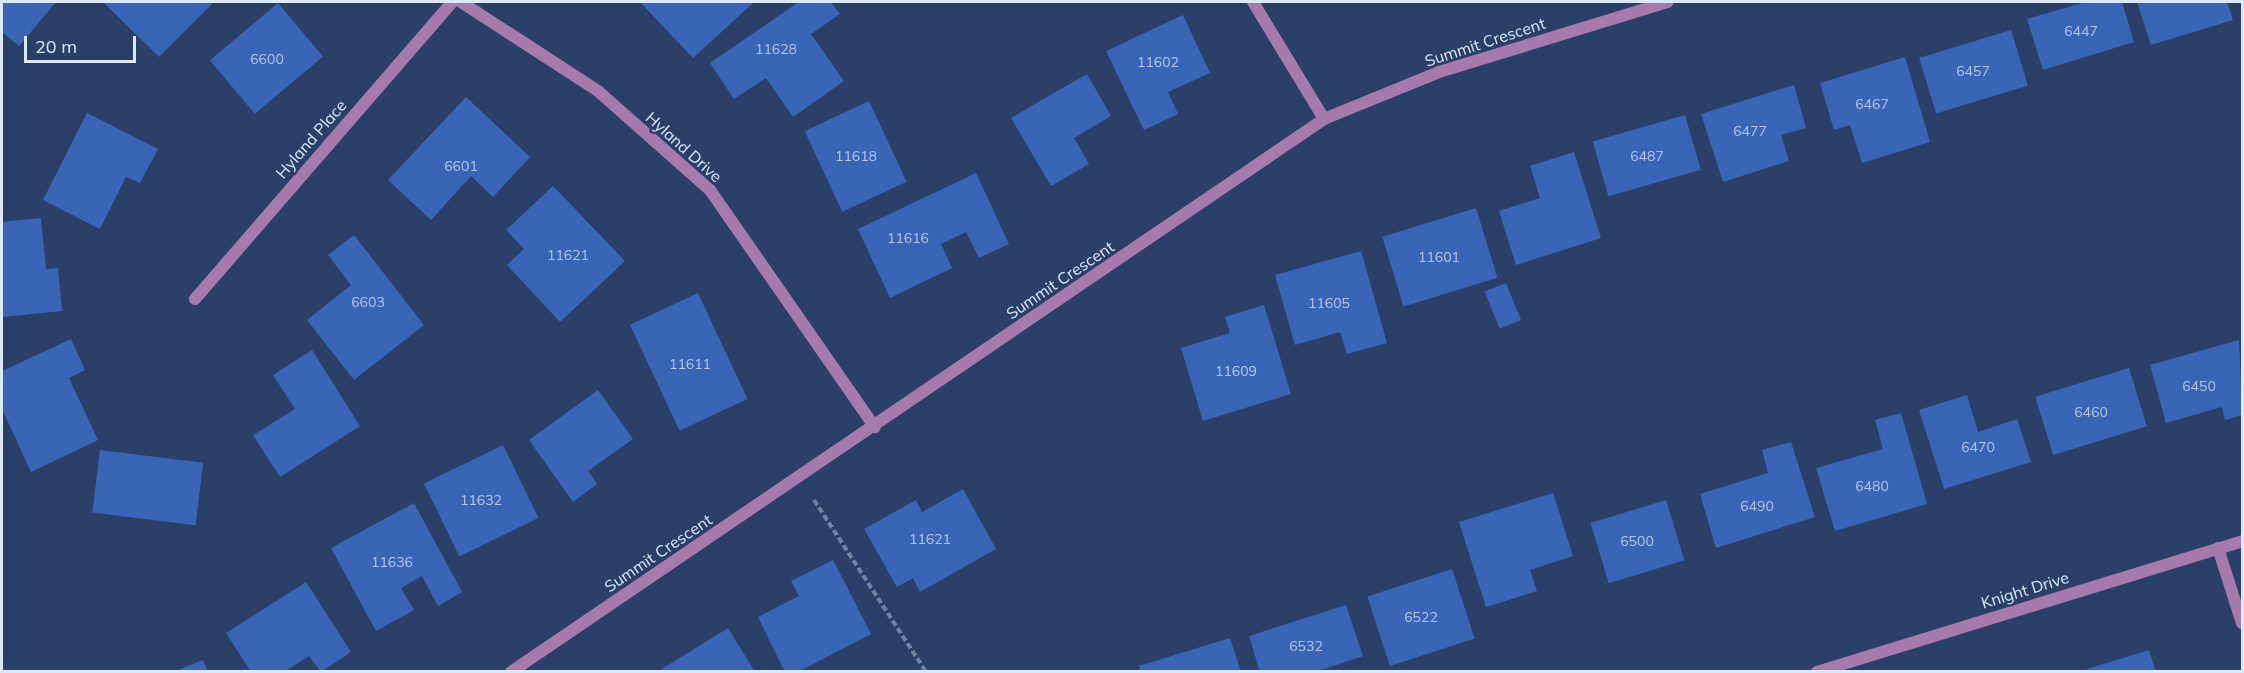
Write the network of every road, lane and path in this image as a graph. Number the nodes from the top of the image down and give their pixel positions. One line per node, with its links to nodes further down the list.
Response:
1 (452, 2): 6 (street, Hyland Place)
2 (461, 2): 7 (street, Hyland Drive)
3 (1253, 2): 5 (street)
4 (1668, 2): 5 (street, Summit Crescent)
5 (1324, 119): 7 (street, Summit Crescent)
6 (195, 299)
7 (875, 427): 12 (street, Summit Crescent)
8 (814, 500): 13 (path)
9 (2242, 541): 10 (street, Knight Drive)
10 (2218, 548): 11 (street); 14 (street, Knight Drive)
11 (2242, 623)
12 (512, 672)
13 (926, 672)
14 (1817, 672)

